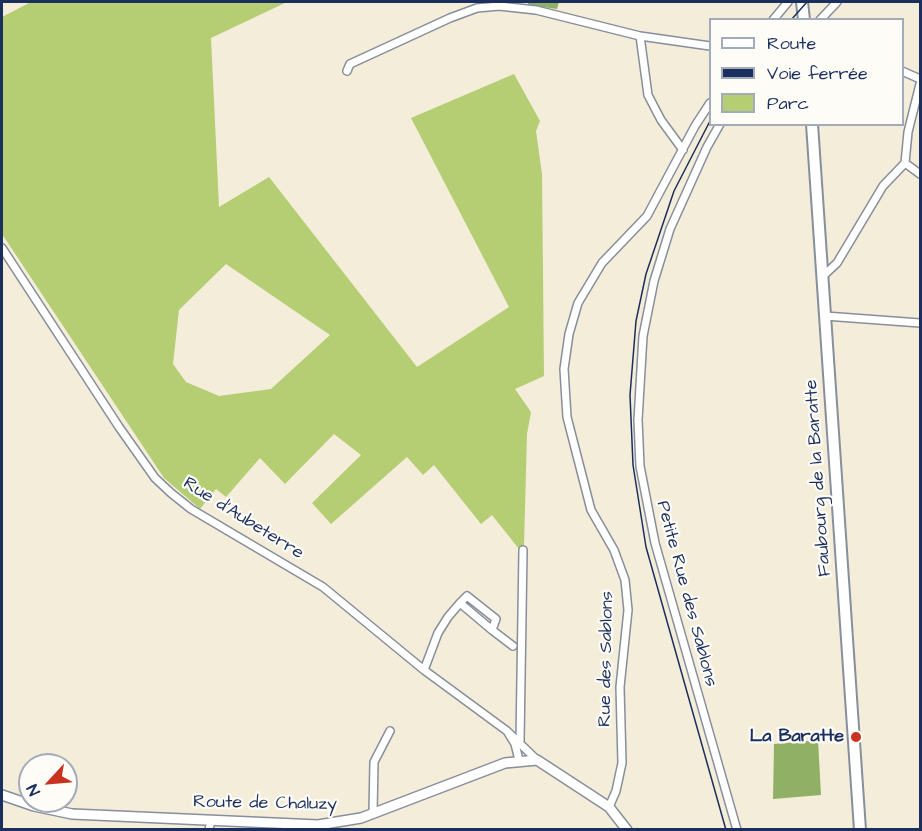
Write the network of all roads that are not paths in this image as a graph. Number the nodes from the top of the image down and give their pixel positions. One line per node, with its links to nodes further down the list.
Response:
1 (788, 2): 4 (street)
2 (802, 2): 5 (main road)
3 (837, 2): 6 (street)
4 (775, 18)
5 (804, 18)
6 (822, 18)
7 (640, 36): 8 (street); 9 (street); 16 (street)
8 (709, 46)
9 (347, 71)
10 (904, 71): 11 (street)
11 (921, 79)
12 (921, 84): 17 (street)
13 (709, 106): 16 (street, Rue des Sablons)
14 (719, 126): 38 (street, Petite Rue des Sablons)
15 (812, 126): 20 (main road, Faubourg de la Baratte)
16 (683, 150): 34 (street, Rue des Sablons)
17 (905, 163): 18 (street); 20 (street)
18 (921, 174)
19 (2, 248): 27 (street, Rue d'Aubeterre)
20 (823, 276): 21 (main road, Faubourg de la Baratte)
21 (825, 316): 22 (street); 39 (main road, Faubourg de la Baratte)
22 (921, 324)
23 (523, 550): 30 (street)
24 (460, 603): 25 (street); 25 (street); 27 (street)
25 (492, 630): 26 (street)
26 (513, 646)
27 (424, 670): 29 (street, Rue d'Aubeterre)
28 (390, 731): 35 (street)
29 (507, 731): 30 (street, Rue d'Aubeterre); 31 (street)
30 (520, 741): 32 (street, Rue d'Aubeterre)
31 (519, 760): 32 (street, Route de Chaluzy); 35 (street, Route de Chaluzy)
32 (537, 760): 34 (street)
33 (2, 795): 36 (street, Route de Chaluzy)
34 (609, 807): 37 (street)
35 (372, 813): 36 (street, Route de Chaluzy)
36 (205, 825)
37 (627, 830)
38 (737, 830)
39 (860, 830)

